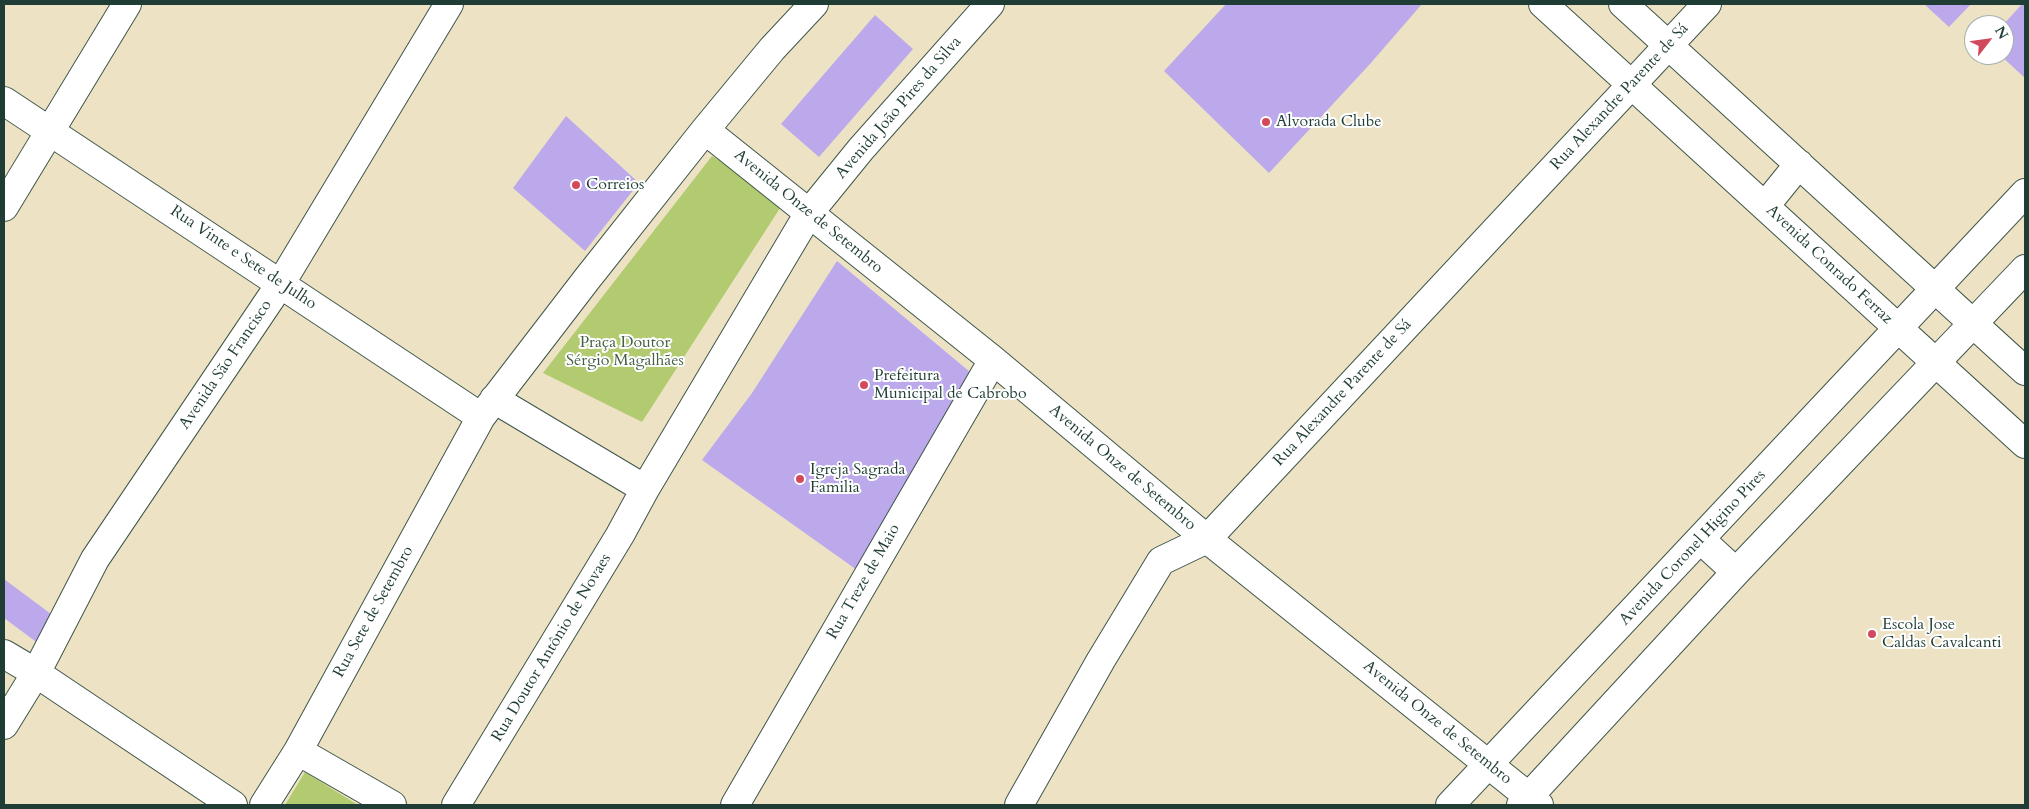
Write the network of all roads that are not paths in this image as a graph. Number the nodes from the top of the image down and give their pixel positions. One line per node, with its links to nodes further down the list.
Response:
1 (127, 4): 11 (street)
2 (449, 4): 19 (street, Avenida São Francisco)
3 (814, 4): 12 (street)
4 (990, 4): 17 (street, Avenida João Pires da Silva)
5 (1543, 4): 9 (street, Avenida Conrado Ferraz)
6 (1622, 4): 8 (street)
7 (1707, 4): 8 (street, Rua Alexandre Parente de Sá)
8 (1668, 45): 9 (street, Rua Alexandre Parente de Sá); 13 (street)
9 (1632, 86): 15 (street, Avenida Conrado Ferraz); 29 (street, Rua Alexandre Parente de Sá)
10 (4, 101): 11 (street, Rua Vinte e Sete de Julho)
11 (50, 130): 16 (street); 19 (street, Rua Vinte e Sete de Julho)
12 (705, 130): 17 (street, Avenida Onze de Setembro); 26 (street)
13 (1798, 164): 15 (street); 20 (street)
14 (2025, 192): 20 (street, Avenida Coronel Higino Pires)
15 (1766, 206): 22 (street, Avenida Conrado Ferraz)
16 (4, 207)
17 (809, 212): 23 (street, Avenida Onze de Setembro); 28 (street)
18 (2025, 269): 21 (street)
19 (281, 283): 26 (street, Rua Vinte e Sete de Julho); 33 (street, Avenida São Francisco)
20 (1936, 290): 21 (street); 22 (street, Avenida Coronel Higino Pires)
21 (1975, 324): 24 (street); 25 (street)
22 (1899, 329): 24 (street, Avenida Conrado Ferraz); 30 (street, Avenida Coronel Higino Pires)
23 (993, 360): 29 (street, Avenida Onze de Setembro); 42 (street, Rua Treze de Maio)
24 (1936, 363): 27 (street, Avenida Conrado Ferraz); 31 (street)
25 (2025, 371)
26 (487, 408): 28 (street, Rua Vinte e Sete de Julho); 35 (street, Rua Sete de Setembro)
27 (2025, 444)
28 (645, 488): 41 (street, Rua Doutor Antônio de Novaes)
29 (1207, 539): 36 (street, Avenida Onze de Setembro); 43 (street, Rua Alexandre Parente de Sá)
30 (1701, 540): 31 (street); 36 (street, Avenida Coronel Higino Pires)
31 (1736, 572): 37 (street)
32 (4, 654): 33 (street)
33 (36, 673): 34 (street, Avenida São Francisco); 38 (street)
34 (4, 725)
35 (298, 751): 39 (street, Rua Sete de Setembro); 40 (street)
36 (1488, 764): 37 (street, Avenida Onze de Setembro); 44 (street, Avenida Coronel Higino Pires)
37 (1529, 802)
38 (233, 805)
39 (264, 805)
40 (392, 805)
41 (456, 805)
42 (735, 805)
43 (1019, 805)
44 (1450, 805)

